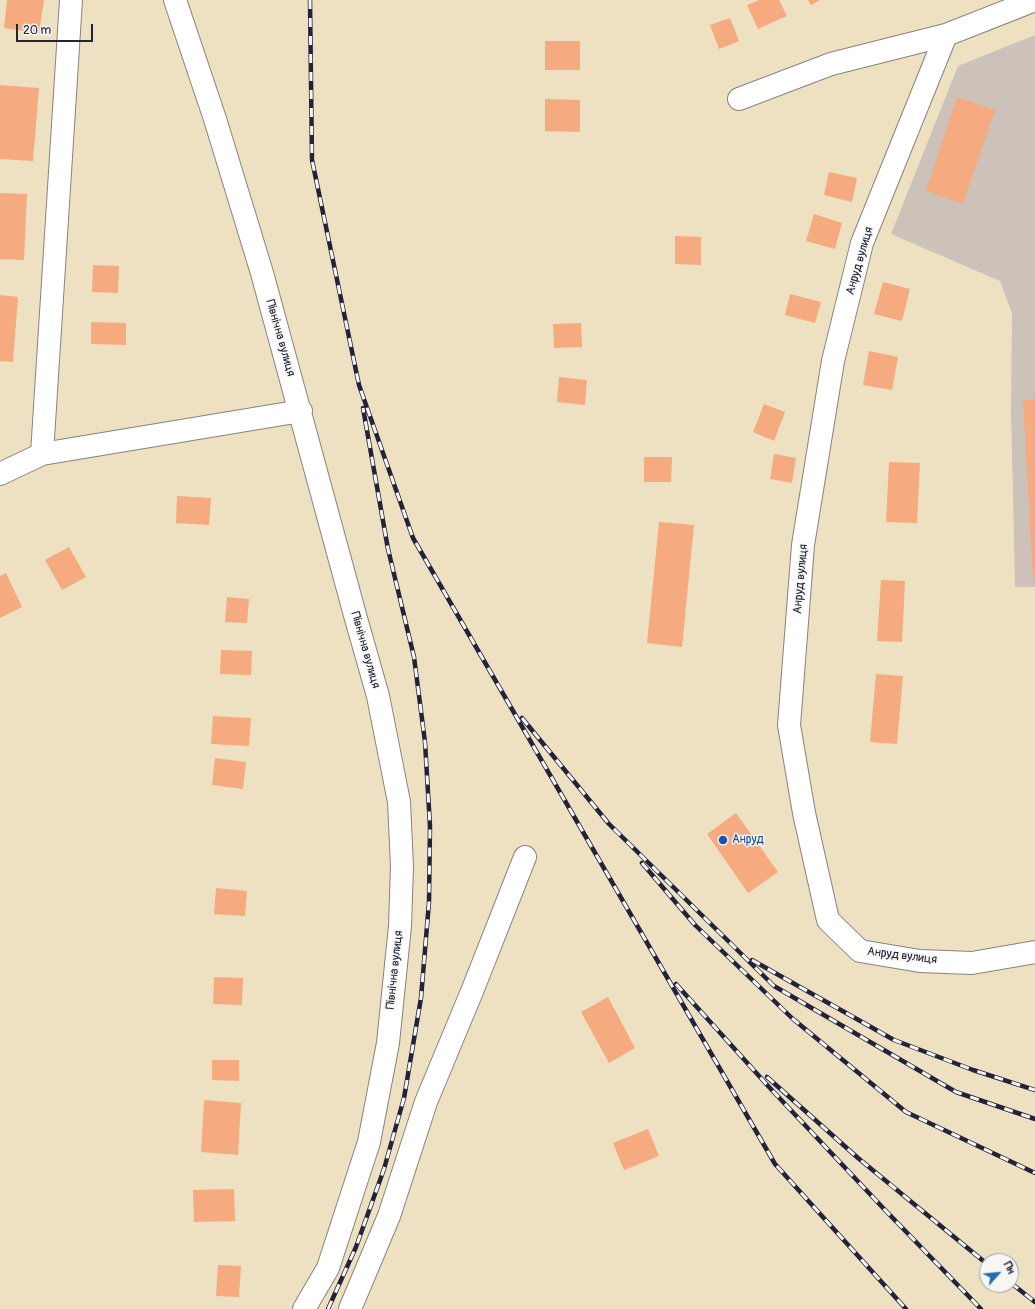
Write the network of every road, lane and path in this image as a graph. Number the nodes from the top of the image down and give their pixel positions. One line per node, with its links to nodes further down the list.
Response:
1 (71, 0): 7 (street)
2 (175, 0): 6 (street, Північна вулиця)
3 (1035, 0): 4 (street)
4 (946, 36): 5 (street); 10 (street, Анруд вулиця)
5 (739, 99)
6 (301, 411): 7 (street); 11 (street, Північна вулиця)
7 (42, 454): 8 (street)
8 (0, 474)
9 (525, 857): 12 (street)
10 (1035, 952)
11 (304, 1309)
12 (350, 1309)

